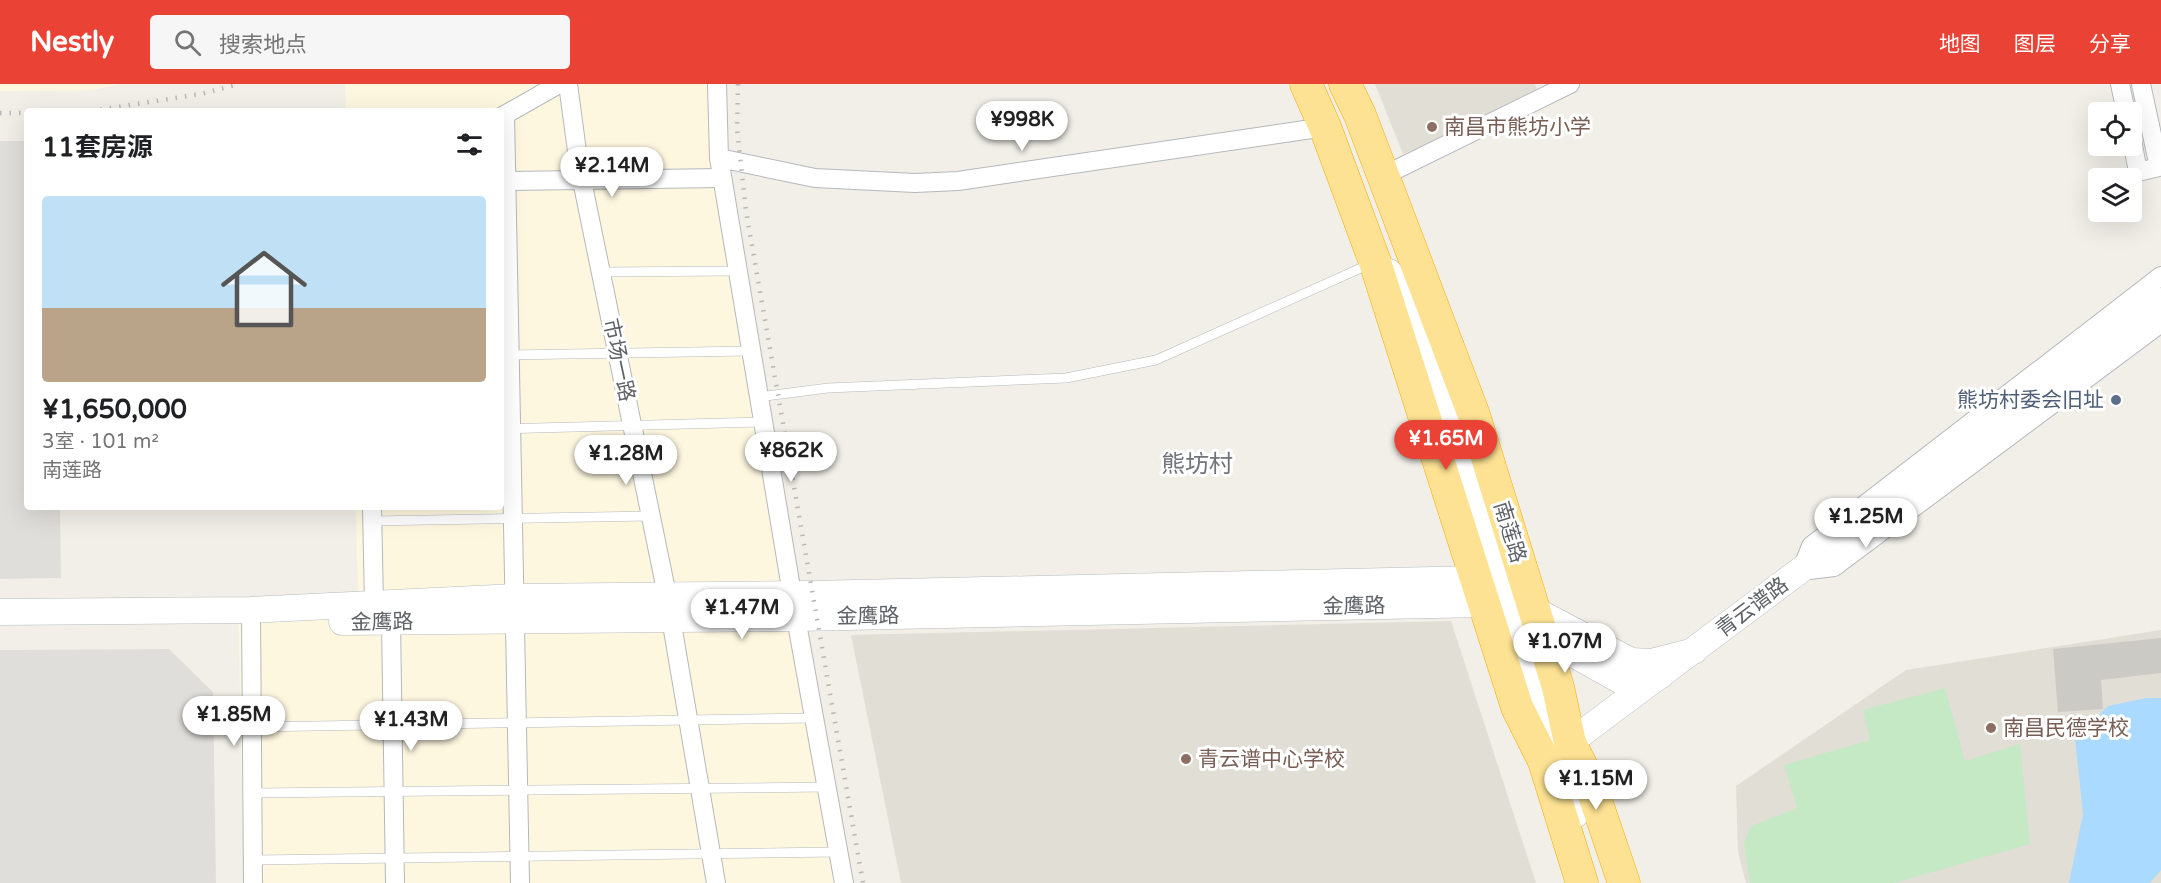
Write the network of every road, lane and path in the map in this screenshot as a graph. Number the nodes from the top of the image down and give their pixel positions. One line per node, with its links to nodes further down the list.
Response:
1 (559, 84): 10 (street)
2 (568, 84): 16 (street, 市场一路)
3 (717, 84): 13 (street)
4 (1306, 84): 11 (highway, 南莲路)
5 (1345, 84): 14 (highway, 南莲路)
6 (1570, 84): 14 (street)
7 (2120, 84): 9 (street)
8 (2141, 84): 12 (street)
9 (2124, 102)
10 (504, 115)
11 (1325, 127): 13 (street); 18 (highway, 南莲路)
12 (2135, 156)
13 (719, 158): 15 (street)
14 (1383, 176): 39 (highway, 南莲路)
15 (722, 178): 16 (street); 21 (street)
16 (582, 180): 17 (street); 22 (street, 市场一路)
17 (504, 181): 20 (street)
18 (1347, 184): 19 (highway, 南莲路); 39 (street)
19 (1375, 262): 29 (lane); 39 (highway, 南莲路)
20 (505, 271): 28 (street)
21 (737, 271): 22 (lane); 26 (street)
22 (601, 272): 27 (street, 市场一路)
23 (2161, 276): 36 (street)
24 (2161, 301): 36 (street, 青云谱路)
25 (2161, 323): 36 (street)
26 (750, 351): 27 (lane); 29 (street)
27 (618, 353): 28 (lane); 31 (street, 市场一路)
28 (505, 355): 32 (street)
29 (758, 396): 30 (street)
30 (762, 422): 31 (lane); 37 (street)
31 (633, 425): 32 (lane); 34 (street, 市场一路)
32 (506, 429): 35 (street)
33 (372, 514): 35 (lane); 42 (street)
34 (651, 516): 35 (lane); 38 (street, 市场一路)
35 (513, 519): 40 (street)
36 (1802, 571): 45 (street, 青云谱路)
37 (794, 606): 38 (street, 金鹰路); 39 (street, 金鹰路); 47 (street)
38 (669, 607): 40 (street, 金鹰路); 48 (street, 市场一路)
39 (1511, 608): 45 (street); 46 (street); 52 (highway, 南莲路); 53 (highway, 南莲路)
40 (515, 609): 42 (street, 金鹰路); 49 (street)
41 (0, 612): 43 (street, 金鹰路)
42 (382, 613): 43 (street, 金鹰路); 50 (street)
43 (251, 616): 44 (street, 金鹰路); 51 (street)
44 (0, 625)
45 (1694, 651): 46 (street, 青云谱路)
46 (1660, 676): 52 (street, 青云谱路)
47 (814, 718): 48 (lane); 54 (street)
48 (688, 720): 49 (lane); 55 (street, 市场一路)
49 (517, 723): 50 (lane); 56 (street)
50 (393, 724): 51 (lane); 57 (street)
51 (252, 727): 58 (street)
52 (1570, 743): 53 (street, 青云谱路); 70 (street); 71 (highway, 南莲路)
53 (1544, 761): 69 (highway, 南莲路)
54 (827, 787): 55 (lane); 59 (street)
55 (700, 788): 56 (lane); 60 (street, 市场一路)
56 (518, 790): 57 (lane); 61 (street)
57 (393, 791): 58 (lane); 62 (street)
58 (253, 793): 63 (street)
59 (839, 852): 60 (lane); 68 (street)
60 (711, 854): 61 (lane); 67 (street, 市场一路)
61 (519, 856): 62 (lane); 66 (street)
62 (394, 858): 63 (lane); 65 (street)
63 (253, 860): 64 (street)
64 (253, 883)
65 (395, 883)
66 (520, 883)
67 (716, 883)
68 (844, 883)
69 (1582, 883)
70 (1598, 883)
71 (1624, 883)

